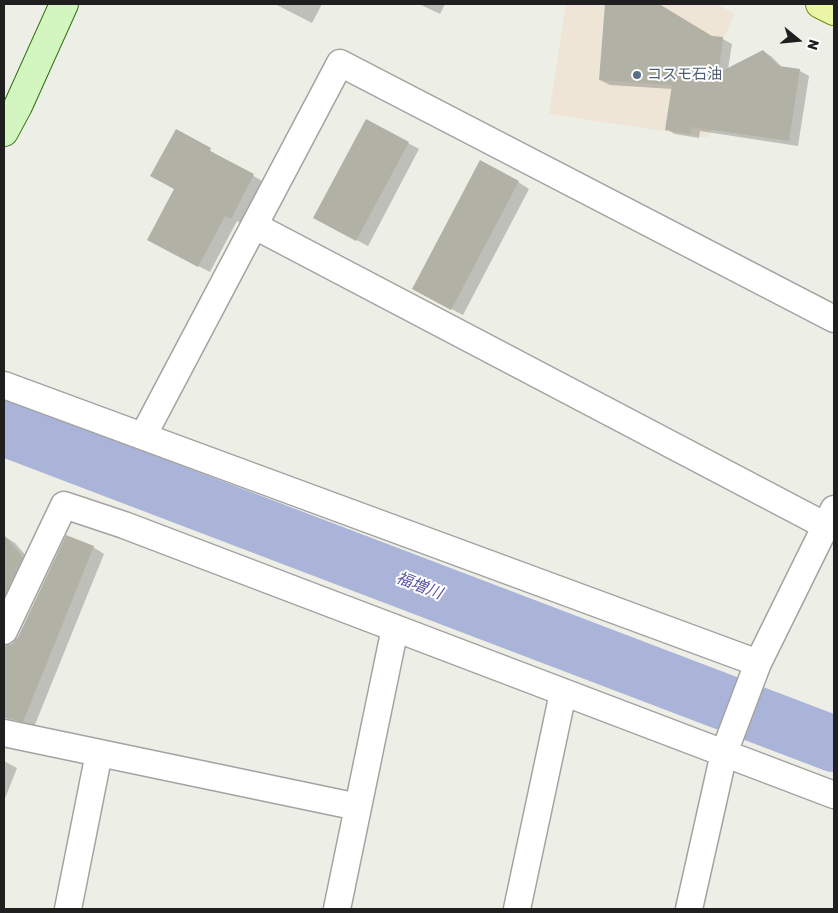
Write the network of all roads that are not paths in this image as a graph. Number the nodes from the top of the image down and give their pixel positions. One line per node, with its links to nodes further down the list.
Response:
1 (64, 4): 4 (main road)
2 (820, 4): 3 (main road)
3 (834, 11)
4 (4, 132)
5 (255, 226): 6 (street); 8 (street); 9 (street)
6 (834, 318)
7 (4, 385): 8 (street)
8 (143, 436): 12 (street)
9 (831, 521): 12 (street)
10 (395, 628): 11 (street); 13 (street); 18 (street)
11 (4, 632)
12 (755, 672): 15 (street)
13 (563, 693): 15 (street); 21 (street)
14 (4, 733): 16 (street)
15 (728, 743): 17 (street); 22 (street)
16 (99, 753): 18 (street); 19 (street)
17 (834, 795)
18 (358, 807): 20 (street)
19 (68, 909)
20 (337, 909)
21 (517, 909)
22 (689, 909)

